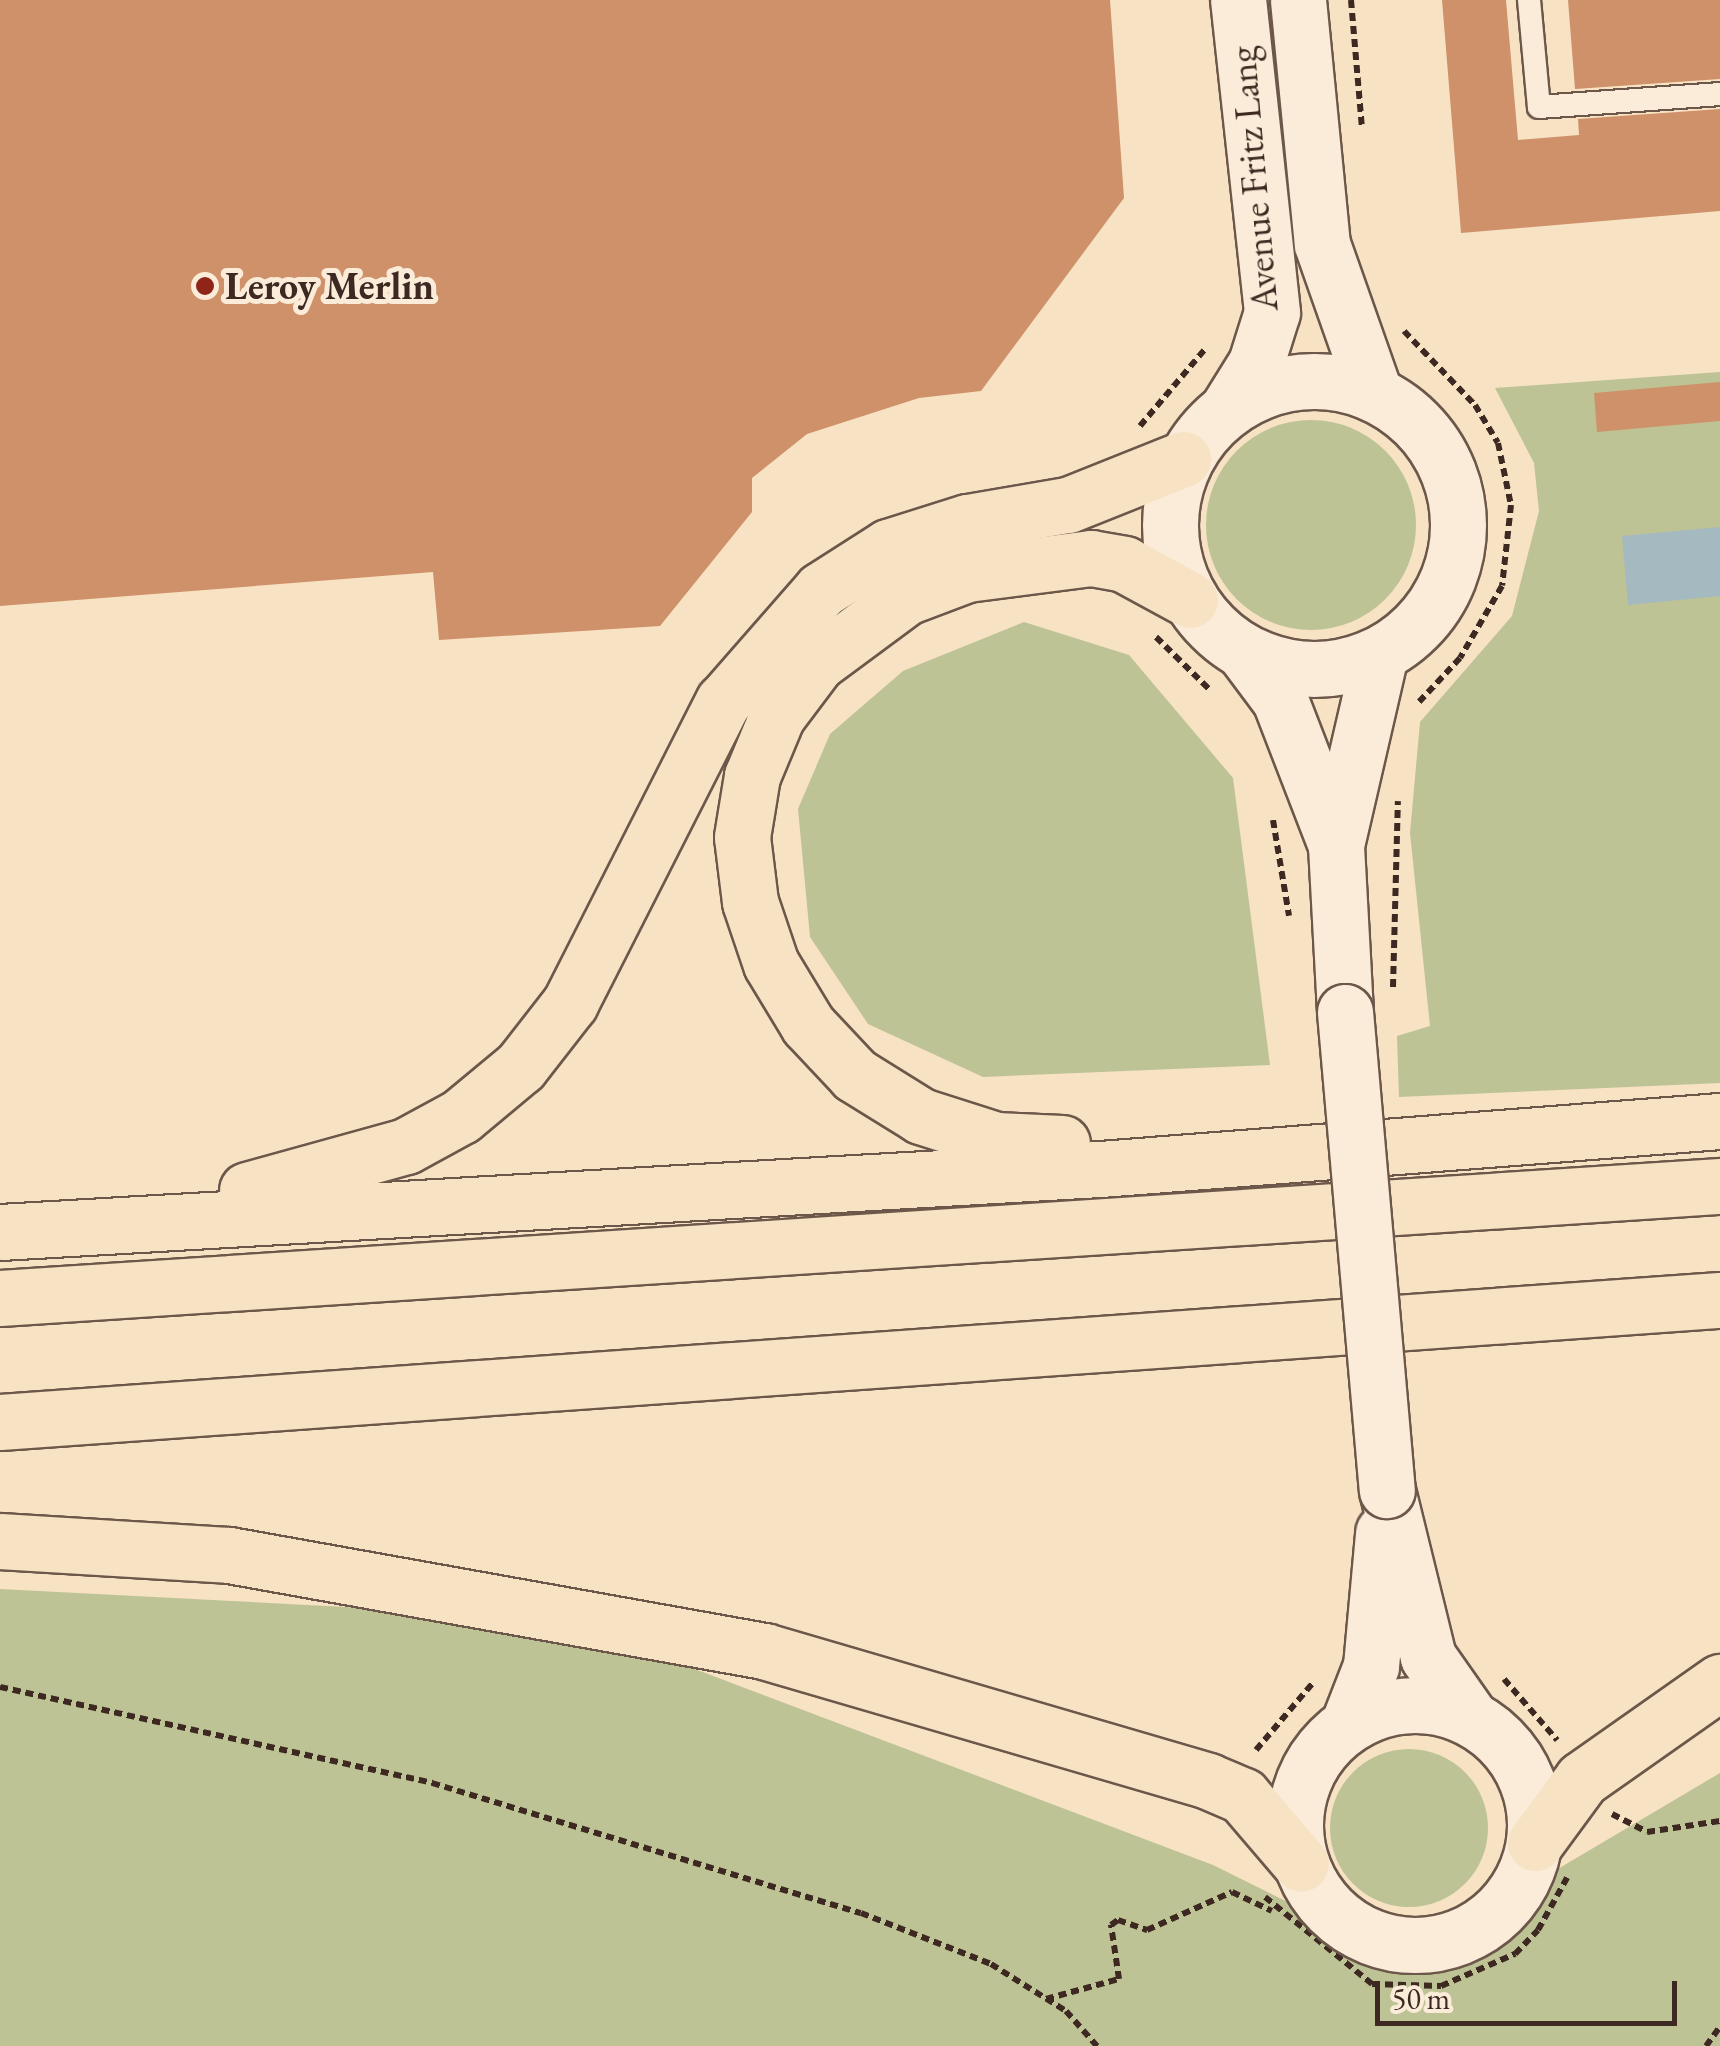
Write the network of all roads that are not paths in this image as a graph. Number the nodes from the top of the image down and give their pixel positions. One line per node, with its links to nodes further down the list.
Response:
1 (1238, 0): 6 (street, Avenue Fritz Lang)
2 (1298, 0): 5 (street, Avenue Fritz Lang)
3 (1528, 0): 4 (lane)
4 (1720, 94)
5 (1374, 392): 6 (street); 10 (street)
6 (1228, 408): 7 (street)
7 (1160, 448): 8 (street); 15 (highway)
8 (1168, 612): 9 (street); 13 (highway)
9 (1246, 653): 10 (street); 11 (street)
10 (1380, 654): 11 (street)
11 (1336, 845): 20 (street, bridge)
12 (1720, 1121): 13 (highway)
13 (1538, 1131): 15 (highway)
14 (1720, 1186): 17 (highway)
15 (174, 1220): 16 (highway)
16 (0, 1232)
17 (0, 1298)
18 (1720, 1300): 19 (highway)
19 (0, 1422)
20 (1387, 1490): 23 (street); 24 (street)
21 (0, 1542): 26 (highway)
22 (1720, 1682): 25 (highway)
23 (1483, 1695): 24 (street); 25 (street)
24 (1348, 1725): 26 (street)
25 (1554, 1852): 26 (street)
26 (1279, 1871)

